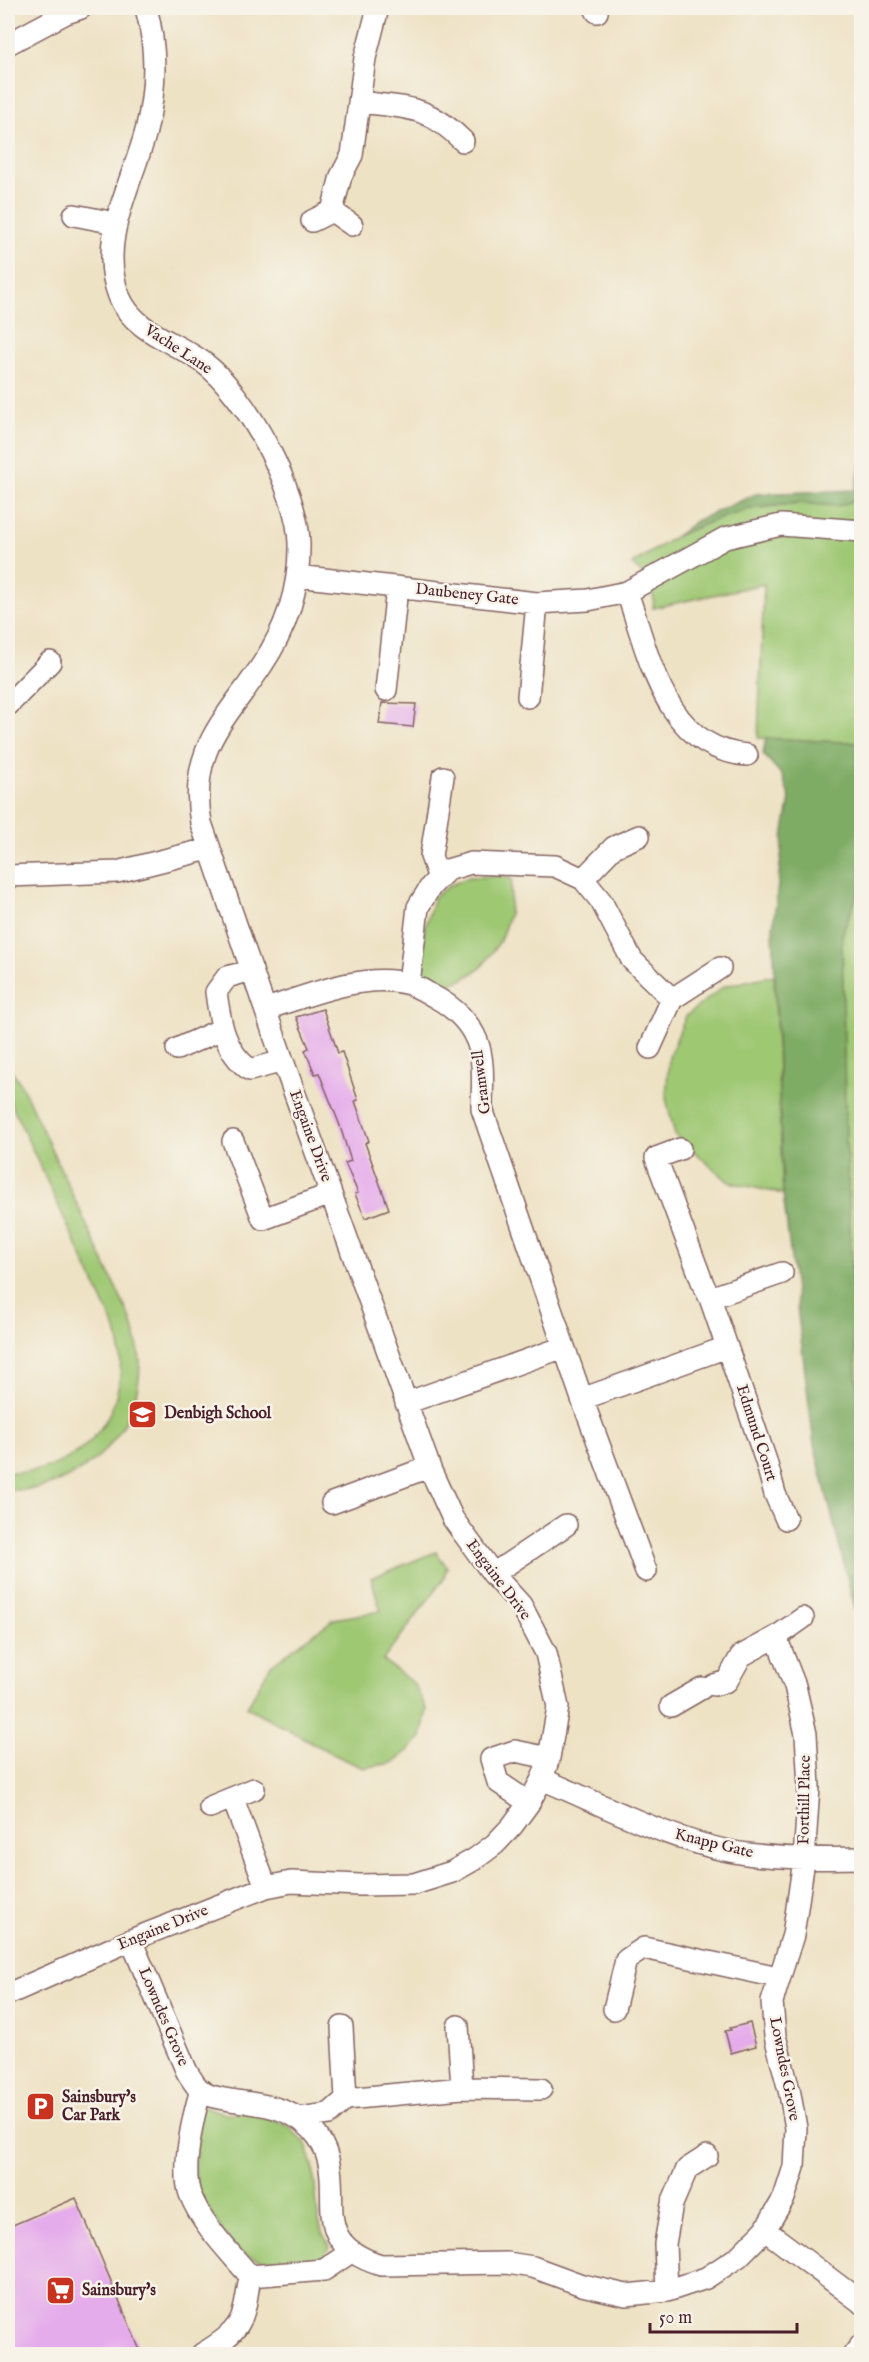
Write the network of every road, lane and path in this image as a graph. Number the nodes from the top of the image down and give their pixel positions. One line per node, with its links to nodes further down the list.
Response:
1 (81, 8): 4 (street)
2 (146, 8): 10 (street, Vache Lane)
3 (378, 8): 5 (street)
4 (8, 44)
5 (360, 102): 6 (street); 7 (street)
6 (463, 141)
7 (332, 211): 9 (street); 11 (street)
8 (74, 215): 10 (street)
9 (312, 221)
10 (115, 223): 13 (street, Vache Lane)
11 (352, 225)
12 (861, 531): 15 (street, Daubeney Gate)
13 (297, 576): 14 (street, Daubeney Gate); 24 (street, Engaine Drive)
14 (397, 588): 16 (street, Daubeney Gate); 18 (street, Daubeney Gate)
15 (627, 592): 16 (street, Daubeney Gate); 21 (street)
16 (537, 603): 19 (street, Daubeney Gate)
17 (50, 662): 20 (street)
18 (386, 690)
19 (528, 697)
20 (8, 705)
21 (747, 755)
22 (443, 777): 26 (street)
23 (639, 836): 27 (street)
24 (208, 849): 25 (street); 29 (street, Engaine Drive)
25 (8, 876)
26 (439, 878): 27 (street); 30 (street)
27 (583, 879): 31 (street)
28 (720, 968): 31 (street)
29 (252, 970): 32 (street, Engaine Drive); 33 (street)
30 (409, 984): 32 (street, Gramwell); 42 (street, Gramwell)
31 (672, 999): 34 (street)
32 (266, 1009): 36 (street, Engaine Drive)
33 (222, 1029): 35 (street); 36 (street)
34 (650, 1048)
35 (177, 1049)
36 (283, 1061): 39 (street, Engaine Drive)
37 (233, 1141): 39 (street)
38 (680, 1149): 41 (street, Edmund Court)
39 (331, 1194): 45 (street, Engaine Drive)
40 (782, 1273): 41 (street)
41 (710, 1298): 43 (street, Edmund Court)
42 (564, 1347): 44 (street, Gramwell); 45 (street)
43 (727, 1347): 44 (street); 48 (street, Edmund Court)
44 (582, 1399): 50 (street, Gramwell)
45 (406, 1403): 46 (street, Engaine Drive)
46 (429, 1467): 47 (street); 51 (street, Engaine Drive)
47 (332, 1503)
48 (786, 1519)
49 (566, 1525): 51 (street)
50 (646, 1571)
51 (494, 1574): 55 (street, Engaine Drive)
52 (803, 1618): 53 (street)
53 (776, 1636): 54 (street); 62 (street, Forthill Place)
54 (671, 1706)
55 (549, 1758): 56 (street, Engaine Drive); 59 (street)
56 (542, 1779): 59 (street, Engaine Drive); 62 (street, Knapp Gate)
57 (254, 1789): 58 (street)
58 (233, 1798): 60 (street); 63 (street)
59 (529, 1803): 63 (street, Engaine Drive)
60 (210, 1807)
61 (861, 1858): 62 (street, Knapp Gate)
62 (804, 1860): 65 (street, Lowndes Grove)
63 (266, 1887): 64 (street, Engaine Drive)
64 (131, 1940): 66 (street, Engaine Drive); 72 (street, Lowndes Grove)
65 (778, 1977): 67 (street); 76 (street, Lowndes Grove)
66 (8, 1994)
67 (614, 2009)
68 (458, 2026): 70 (street)
69 (342, 2027): 73 (street)
70 (462, 2088): 71 (street); 73 (street)
71 (541, 2089)
72 (201, 2090): 74 (street); 78 (street)
73 (346, 2099): 74 (street)
74 (299, 2118): 77 (street)
75 (708, 2156): 79 (street)
76 (765, 2230): 79 (street, Lowndes Grove); 80 (street)
77 (351, 2252): 78 (street); 79 (street, Lowndes Grove)
78 (250, 2276): 82 (street)
79 (667, 2290)
80 (861, 2303)
81 (861, 2344): 83 (street)
82 (202, 2355)
83 (854, 2355)

